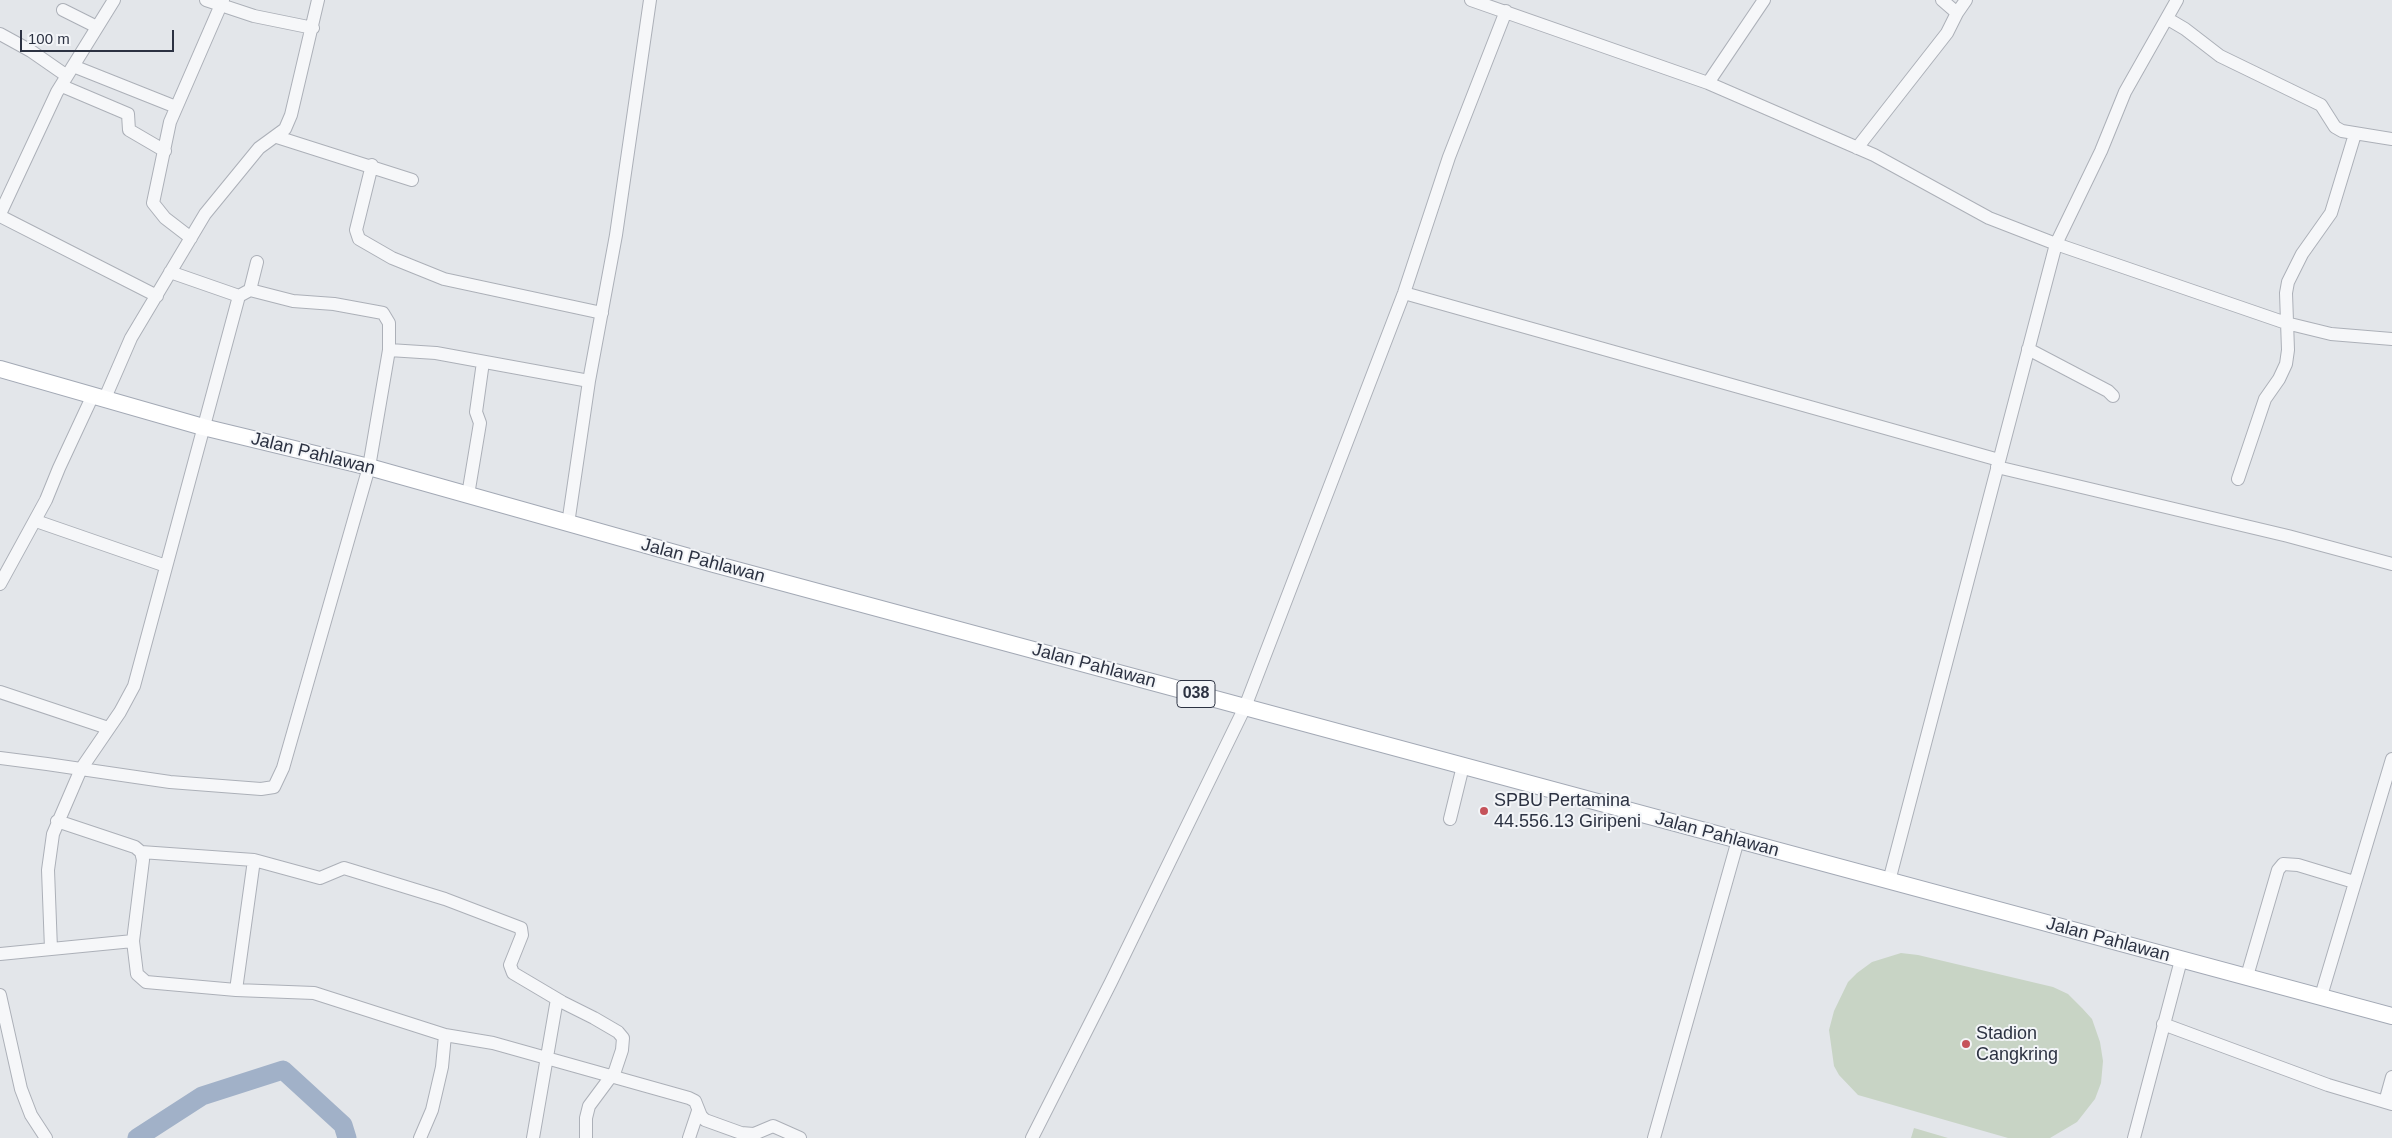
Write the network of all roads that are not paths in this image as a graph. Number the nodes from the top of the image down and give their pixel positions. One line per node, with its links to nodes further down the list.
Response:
1 (114, 0): 15 (street)
2 (206, 0): 10 (street)
3 (318, 0): 16 (street)
4 (650, 0): 36 (street)
5 (1472, 0): 12 (street)
6 (1764, 0): 19 (street)
7 (1942, 0): 13 (street)
8 (1966, 0): 13 (street)
9 (2177, 0): 14 (street)
10 (222, 3): 16 (street); 20 (street)
11 (63, 10): 15 (street)
12 (1506, 11): 19 (street); 34 (street)
13 (1957, 13): 24 (street)
14 (2168, 19): 21 (street); 30 (street)
15 (97, 27): 18 (street)
16 (313, 28): 22 (street)
17 (0, 34): 18 (street)
18 (67, 76): 20 (street); 25 (street); 28 (street)
19 (1708, 83): 24 (street)
20 (176, 107): 25 (street)
21 (2355, 134): 23 (street); 37 (street)
22 (277, 137): 26 (street); 29 (street)
23 (2392, 140)
24 (1857, 148): 30 (street)
25 (165, 151): 29 (street)
26 (372, 165): 27 (street); 36 (street)
27 (412, 180)
28 (0, 215): 35 (street)
29 (191, 238): 32 (street)
30 (2056, 244): 37 (street); 39 (street)
31 (257, 262): 33 (street)
32 (170, 272): 33 (street); 35 (street)
33 (244, 293): 40 (street); 46 (street)
34 (1404, 293): 47 (street); 57 (street)
35 (157, 296): 44 (street)
36 (602, 313): 43 (street)
37 (2286, 322): 38 (street); 49 (street)
38 (2392, 339)
39 (2028, 349): 45 (street); 47 (street)
40 (389, 350): 41 (street); 48 (street)
41 (482, 362): 43 (street); 50 (street)
42 (0, 369): 44 (main road, Jalan Pahlawan / 038)
43 (589, 382): 52 (street)
44 (99, 396): 46 (main road, Jalan Pahlawan / 038); 51 (street)
45 (2113, 396)
46 (203, 427): 48 (main road, Jalan Pahlawan / 038); 54 (street)
47 (1998, 463): 53 (street); 68 (street)
48 (370, 467): 50 (main road, Jalan Pahlawan / 038); 62 (street)
49 (2238, 479)
50 (468, 495): 52 (main road, Jalan Pahlawan / 038)
51 (36, 521): 54 (street); 55 (street)
52 (568, 524): 57 (main road, Jalan Pahlawan / 038)
53 (2392, 564)
54 (166, 566): 58 (street)
55 (0, 584)
56 (0, 692): 58 (street)
57 (1245, 707): 61 (main road, Jalan Pahlawan / 038); 93 (street)
58 (108, 728): 62 (street)
59 (0, 758): 62 (street)
60 (2392, 759): 69 (street)
61 (1463, 766): 63 (street); 65 (main road, Jalan Pahlawan / 038)
62 (81, 769): 64 (street)
63 (1450, 819)
64 (57, 821): 66 (street); 71 (street)
65 (1738, 840): 68 (main road, Jalan Pahlawan / 038); 94 (street)
66 (141, 852): 67 (street); 70 (street)
67 (254, 860): 75 (street); 78 (street)
68 (1889, 881): 73 (main road, Jalan Pahlawan / 038)
69 (2354, 882): 74 (street); 77 (street)
70 (133, 940): 71 (street); 75 (street)
71 (51, 949): 72 (street)
72 (0, 954)
73 (2181, 960): 74 (main road, Jalan Pahlawan / 038); 80 (street)
74 (2247, 976): 77 (main road, Jalan Pahlawan / 038)
75 (236, 990): 81 (street)
76 (0, 995): 87 (street)
77 (2321, 996): 79 (main road, Jalan Pahlawan / 038)
78 (557, 999): 82 (street); 83 (street)
79 (2392, 1016)
80 (2163, 1024): 85 (street); 95 (street)
81 (445, 1034): 82 (street); 88 (street)
82 (545, 1058): 83 (street); 89 (street)
83 (611, 1076): 86 (street); 90 (street)
84 (2392, 1077): 85 (street)
85 (2389, 1103)
86 (698, 1110): 91 (street); 92 (street)
87 (46, 1138)
88 (420, 1138)
89 (534, 1138)
90 (586, 1138)
91 (689, 1138)
92 (800, 1138)
93 (1032, 1138)
94 (1654, 1138)
95 (2134, 1138)

